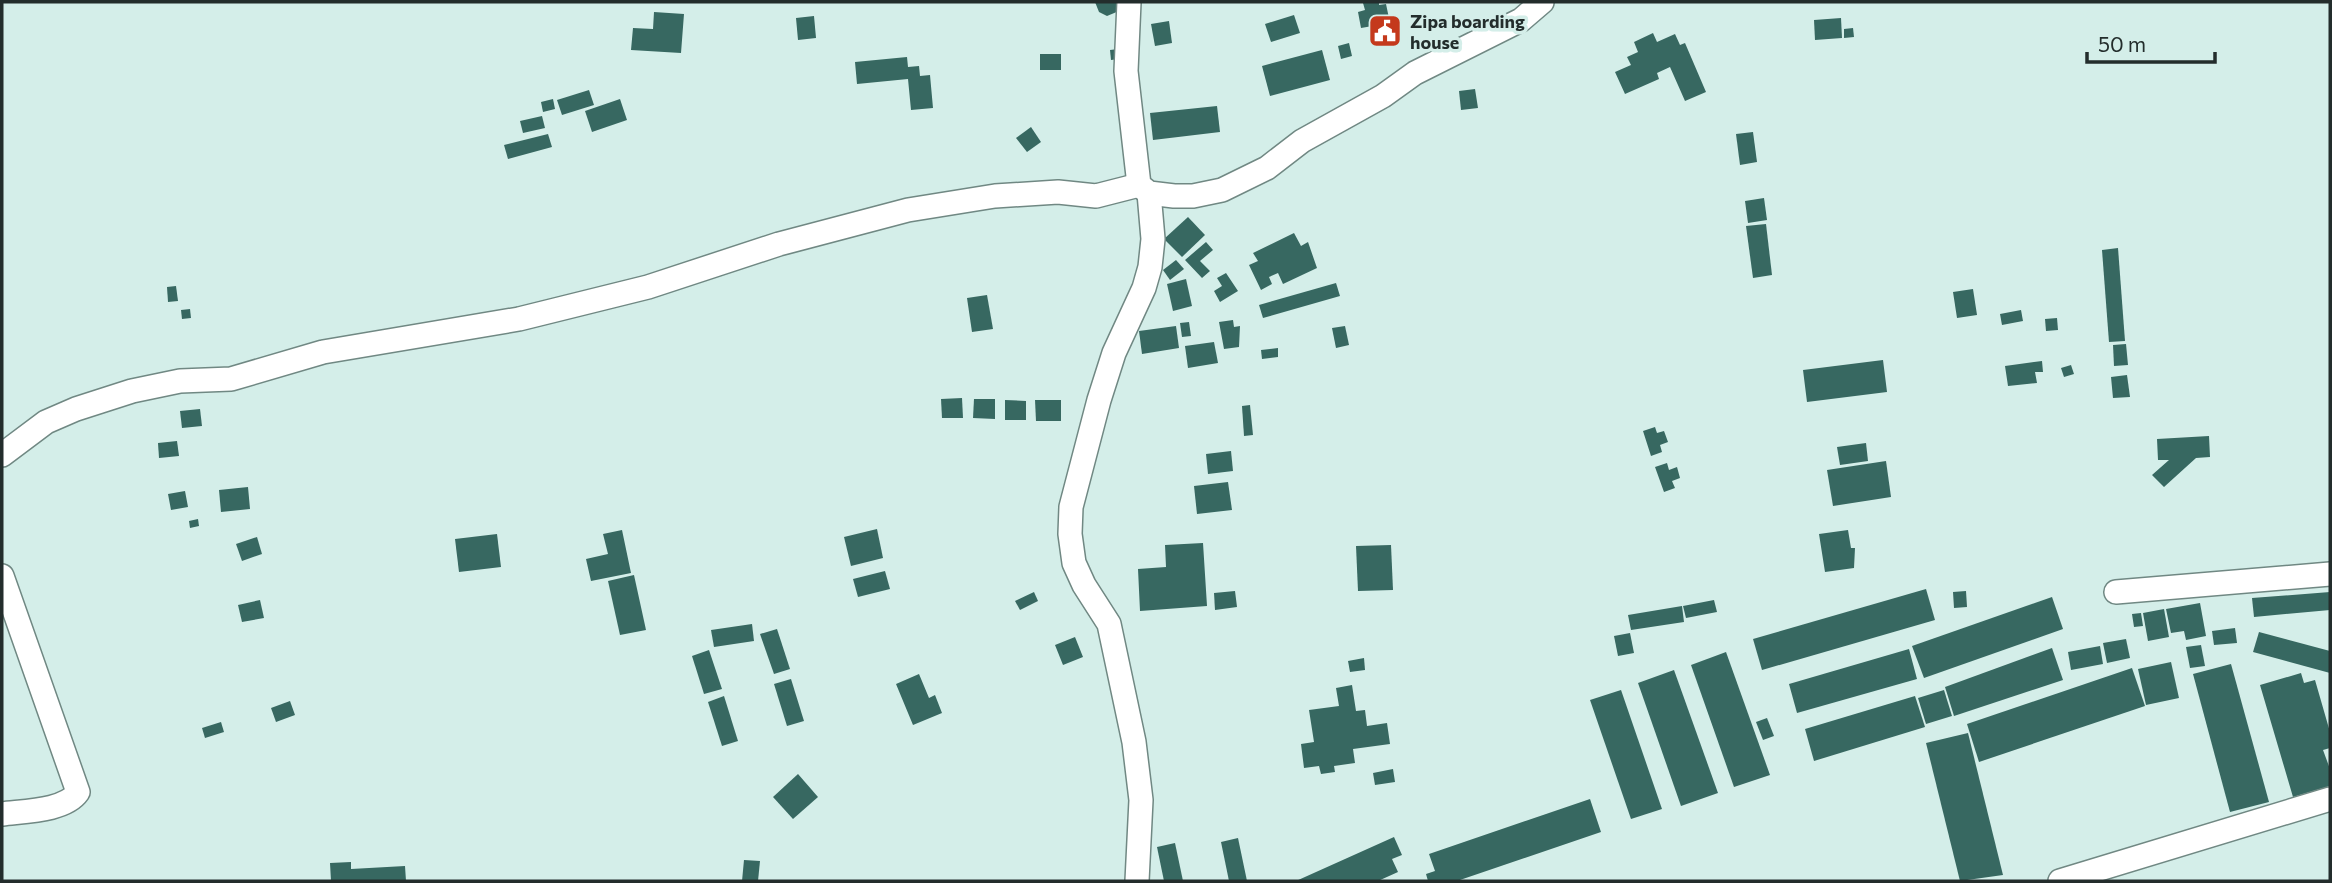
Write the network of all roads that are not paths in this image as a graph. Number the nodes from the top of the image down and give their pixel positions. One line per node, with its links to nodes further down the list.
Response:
1 (1129, 2): 3 (street)
2 (1542, 2): 3 (street)
3 (1144, 189): 4 (street); 10 (street)
4 (2, 455)
5 (2330, 574): 7 (street)
6 (2, 576): 9 (street)
7 (2116, 592)
8 (2330, 799): 11 (street)
9 (2, 814)
10 (1137, 881)
11 (2060, 881)

